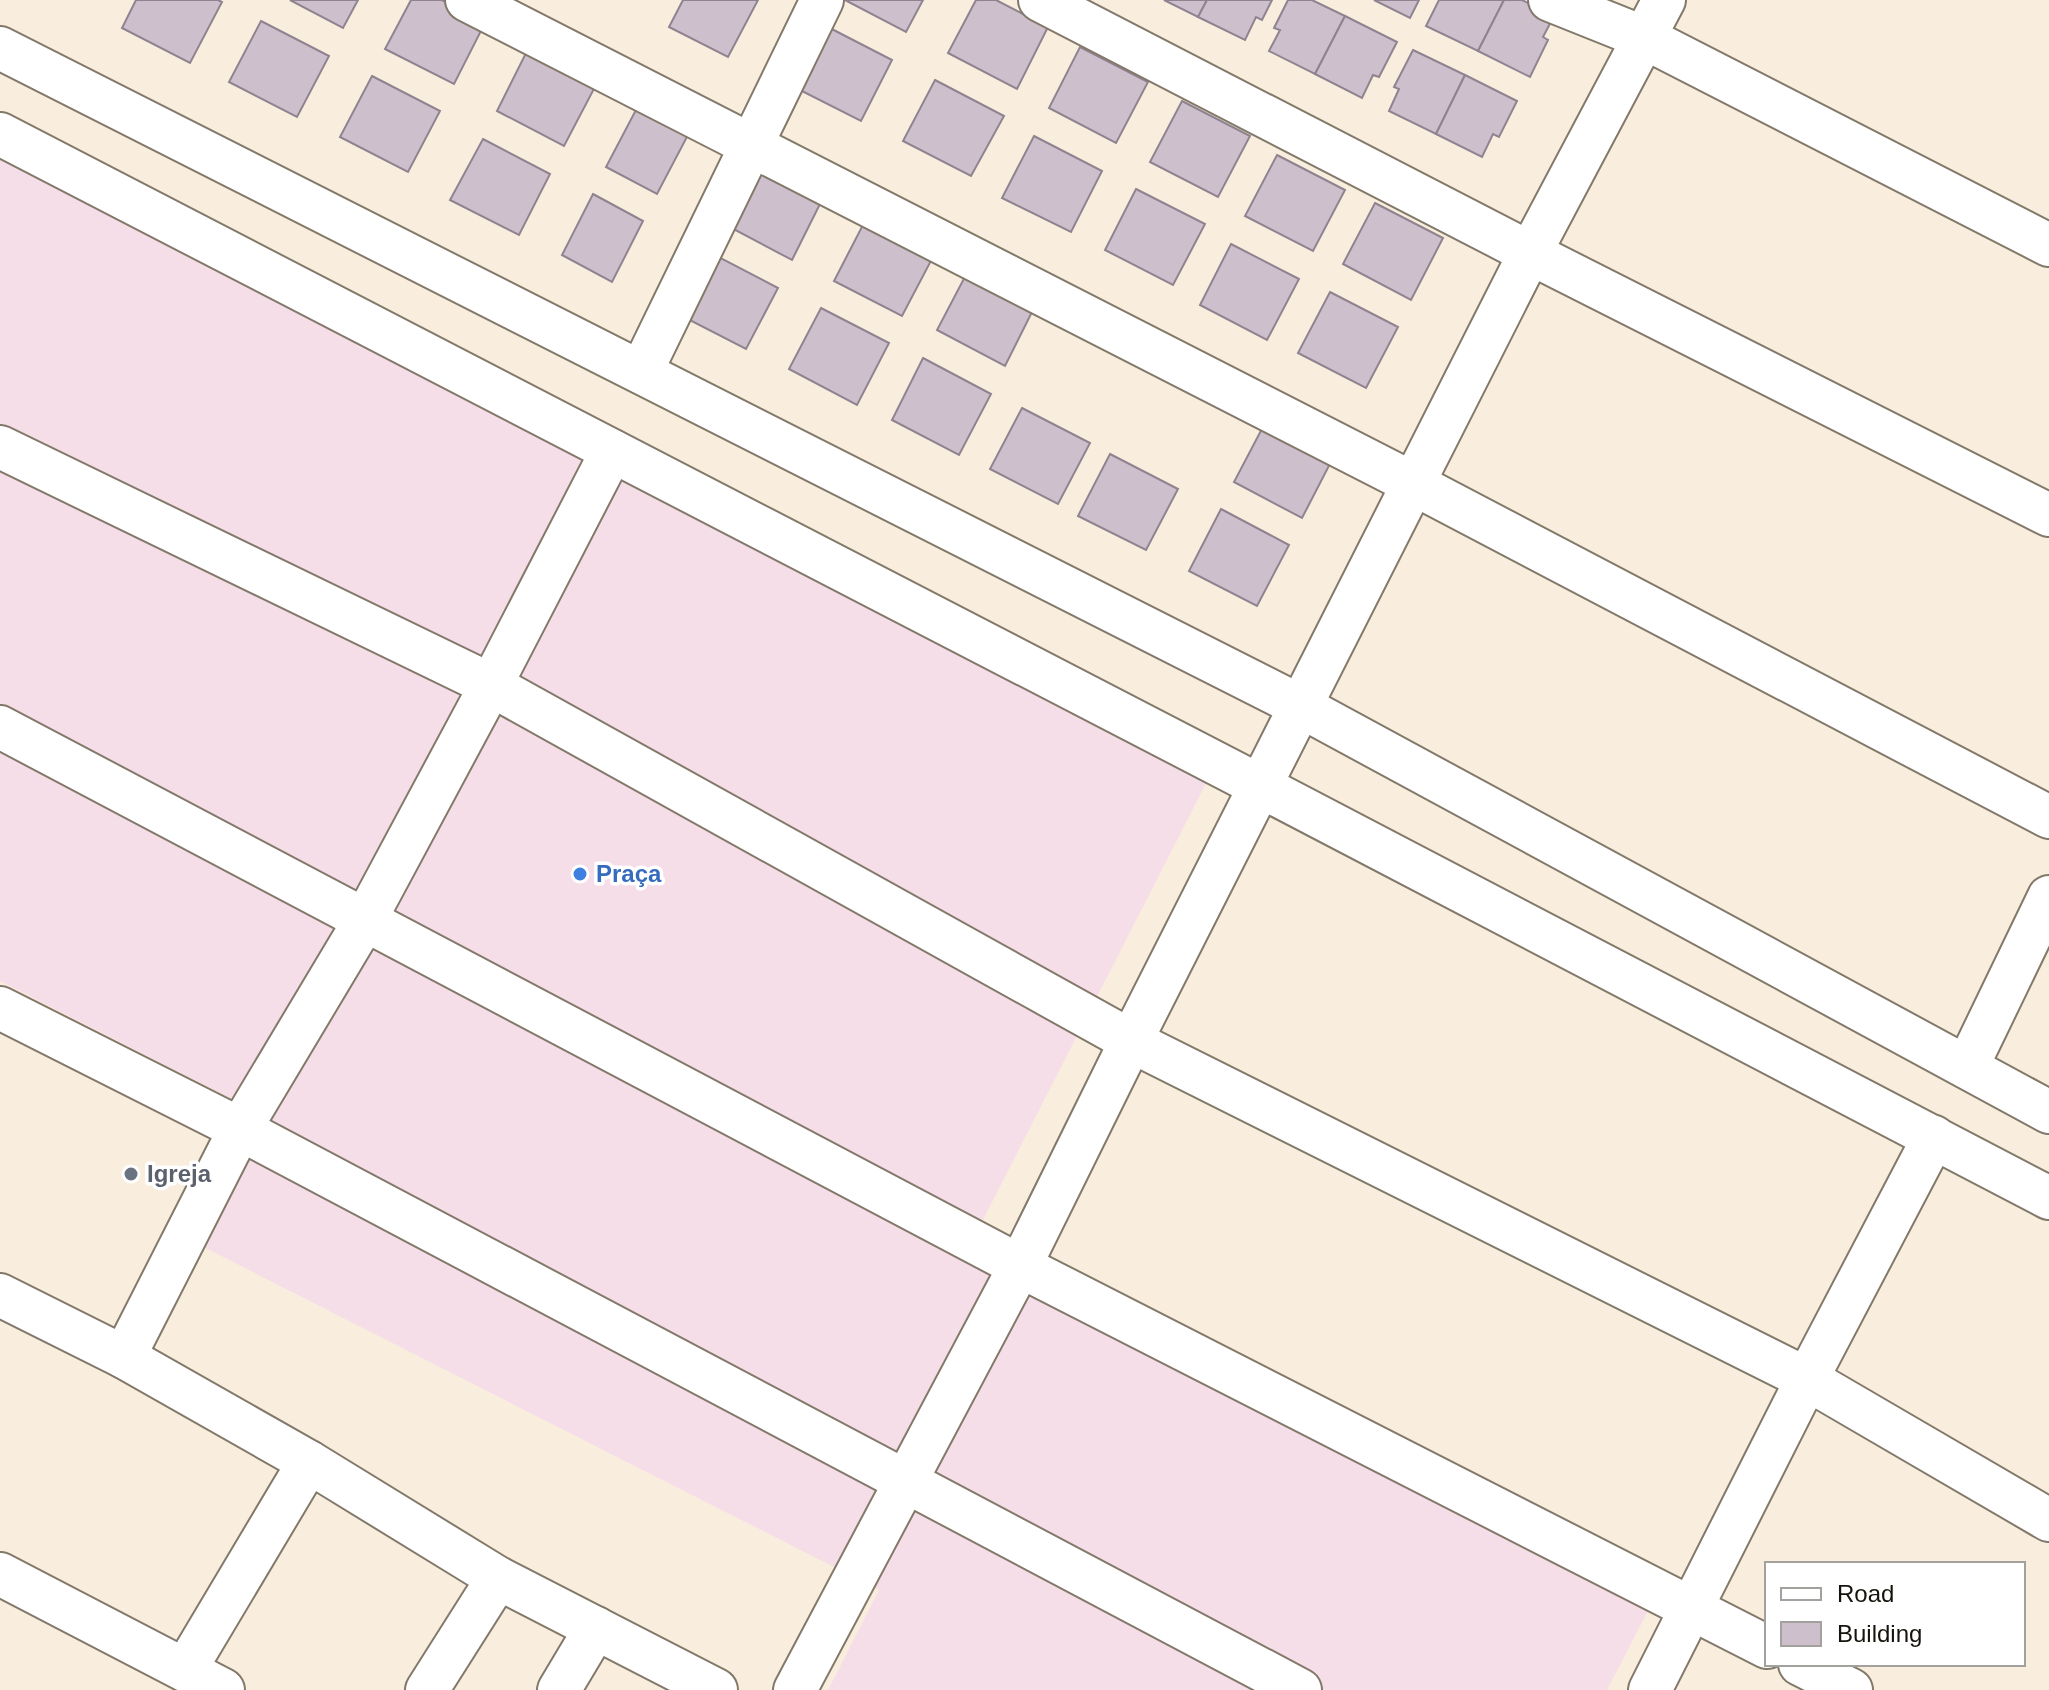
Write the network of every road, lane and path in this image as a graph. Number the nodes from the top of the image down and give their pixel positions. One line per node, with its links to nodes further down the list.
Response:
1 (467, 0): 9 (street)
2 (822, 0): 9 (street)
3 (1040, 0): 11 (street)
4 (1550, 0): 6 (street)
5 (1664, 0): 6 (street)
6 (1645, 38): 10 (street); 11 (street)
7 (0, 48): 12 (street)
8 (0, 134): 14 (street)
9 (752, 146): 12 (street); 15 (street)
10 (2049, 245)
11 (1530, 253): 15 (street); 16 (street)
12 (641, 372): 18 (street)
13 (0, 447): 17 (street)
14 (612, 451): 17 (street); 20 (street)
15 (1414, 484): 18 (street); 21 (street)
16 (2049, 515)
17 (491, 685): 23 (street); 25 (street)
18 (1302, 707): 20 (street); 26 (street)
19 (0, 727): 23 (street)
20 (1262, 787): 25 (street); 29 (street)
21 (2049, 817)
22 (2049, 897): 26 (street)
23 (365, 920): 28 (street); 31 (street)
24 (0, 1008): 28 (street)
25 (1131, 1041): 31 (street); 34 (street)
26 (1967, 1067): 27 (street)
27 (2049, 1112)
28 (240, 1129): 33 (street); 36 (street)
29 (1934, 1137): 30 (street); 34 (street)
30 (2049, 1198)
31 (1020, 1266): 36 (street); 40 (street)
32 (0, 1295): 33 (street)
33 (124, 1357): 35 (street)
34 (1807, 1379): 37 (street); 40 (street)
35 (309, 1462): 39 (street); 44 (street)
36 (906, 1483): 49 (street); 50 (street)
37 (2049, 1520)
38 (0, 1574): 44 (street)
39 (498, 1578): 41 (street); 46 (street)
40 (1691, 1609): 42 (street); 51 (street)
41 (596, 1628): 47 (street); 48 (street)
42 (1765, 1646)
43 (1804, 1666): 52 (street)
44 (185, 1670): 45 (street)
45 (223, 1690)
46 (427, 1690)
47 (559, 1690)
48 (716, 1690)
49 (795, 1690)
50 (1300, 1690)
51 (1650, 1690)
52 (1851, 1690)

